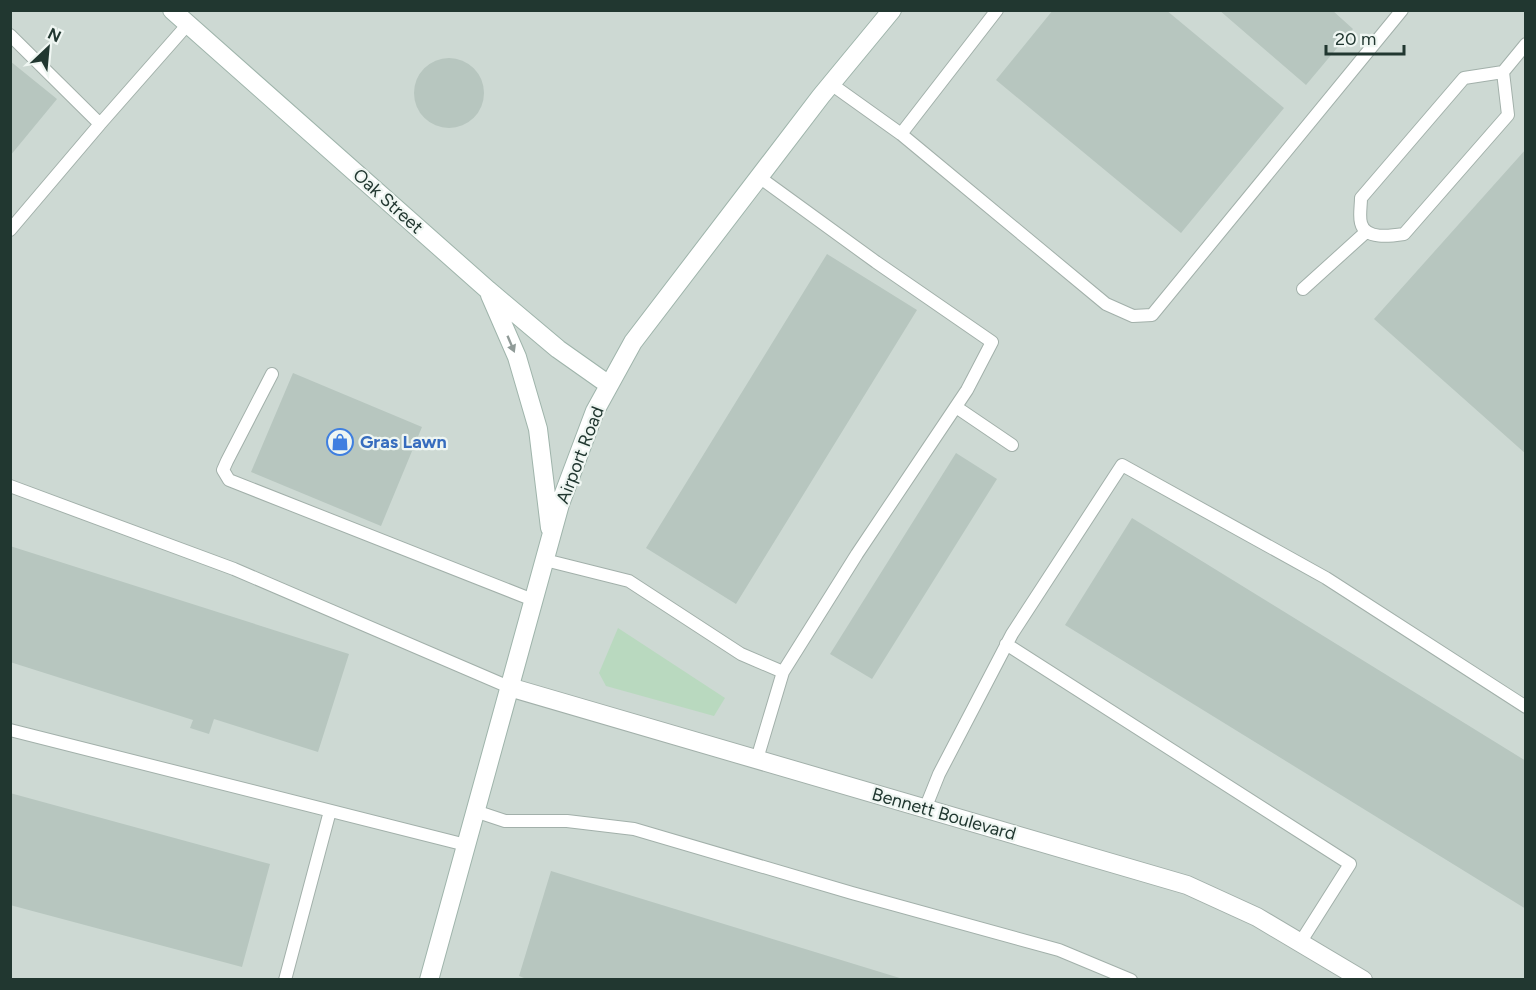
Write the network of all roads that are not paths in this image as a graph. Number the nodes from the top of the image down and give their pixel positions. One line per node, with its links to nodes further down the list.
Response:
1 (172, 10): 5 (street, Oak Street)
2 (892, 10): 9 (street, Airport Road)
3 (997, 10): 11 (lane)
4 (1402, 10): 11 (lane)
5 (188, 24): 10 (lane); 16 (street, Oak Street)
6 (10, 35): 10 (lane)
7 (1526, 44): 8 (lane)
8 (1503, 72): 14 (lane); 14 (lane)
9 (831, 84): 11 (lane); 12 (street, Airport Road)
10 (100, 124): 13 (lane)
11 (901, 134)
12 (759, 177): 18 (street, Airport Road); 19 (lane)
13 (10, 230)
14 (1366, 232): 15 (lane)
15 (1302, 290)
16 (488, 291): 18 (street, Oak Street); 22 (street, one-way to 22)
17 (272, 374): 24 (lane)
18 (609, 385): 22 (street, Airport Road)
19 (956, 407): 20 (lane); 26 (lane)
20 (1012, 445)
21 (10, 486): 27 (lane)
22 (551, 537): 23 (street, Airport Road)
23 (544, 560): 24 (street, Airport Road); 26 (lane)
24 (534, 600): 27 (street, Airport Road)
25 (1006, 644): 28 (lane); 31 (lane); 35 (lane)
26 (783, 672): 30 (lane)
27 (509, 687): 30 (street, Bennett Boulevard); 33 (street, Airport Road)
28 (1526, 707)
29 (10, 730): 32 (lane)
30 (757, 759): 31 (street, Bennett Boulevard)
31 (925, 809): 35 (street, Bennett Boulevard)
32 (330, 811): 34 (lane); 36 (lane)
33 (475, 811): 34 (street, Airport Road); 38 (lane)
34 (466, 845): 37 (street, Airport Road)
35 (1300, 942): 39 (street, Bennett Boulevard)
36 (285, 980)
37 (429, 980)
38 (1131, 980)
39 (1363, 980)

